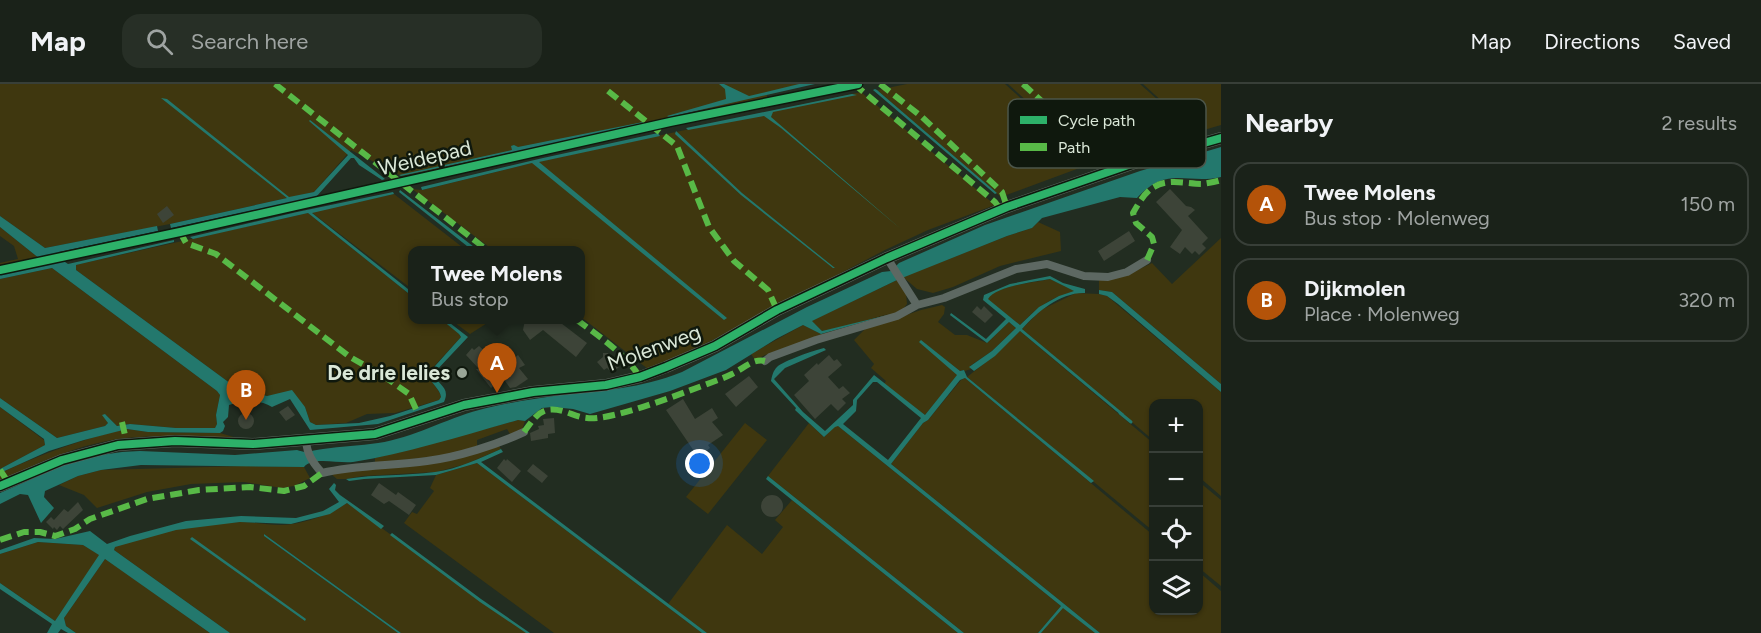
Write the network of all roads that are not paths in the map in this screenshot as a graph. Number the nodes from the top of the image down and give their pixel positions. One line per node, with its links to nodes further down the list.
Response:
1 (1221, 138): 2 (main road, Molenweg)
2 (1206, 142)
3 (1120, 168): 5 (main road, Molenweg)
4 (1147, 260): 6 (street)
5 (888, 261): 6 (street); 9 (main road, Molenweg)
6 (918, 305): 7 (street)
7 (765, 361)
8 (524, 432): 9 (street)
9 (306, 445): 10 (main road, Molenweg)
10 (0, 486)

